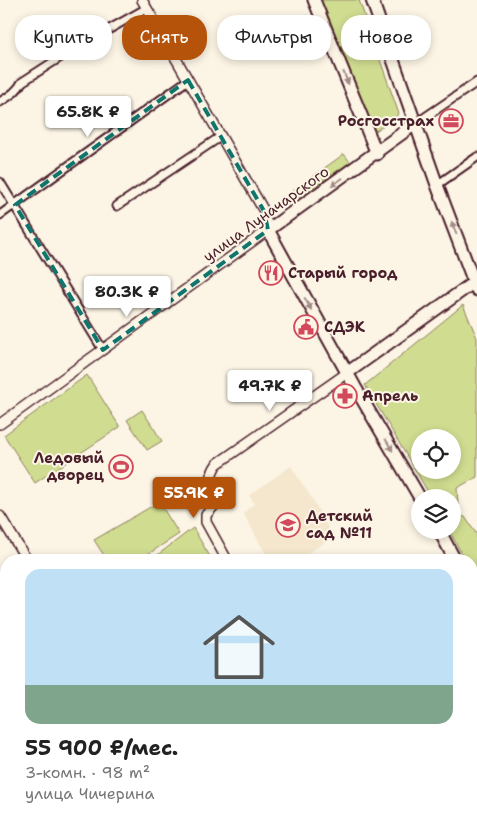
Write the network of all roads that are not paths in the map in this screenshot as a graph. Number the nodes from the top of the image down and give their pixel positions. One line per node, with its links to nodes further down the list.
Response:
1 (314, 0): 9 (main road, one-way to 9)
2 (372, 0): 7 (main road)
3 (145, 4): 4 (street); 6 (street)
4 (188, 80): 8 (street); 13 (street)
5 (477, 82): 7 (street, улица Луначарского)
6 (0, 102)
7 (416, 124): 9 (main road, улица Луначарского); 12 (main road)
8 (220, 137): 14 (street); 16 (street)
9 (377, 154): 16 (main road, улица Луначарского, one-way to 16)
10 (477, 156): 12 (street)
11 (0, 182): 13 (street)
12 (437, 185): 17 (main road, one-way to 12)
13 (15, 206): 15 (street); 18 (street)
14 (117, 206)
15 (0, 214)
16 (268, 230): 18 (street, улица Луначарского); 19 (main road, one-way to 19)
17 (476, 284): 19 (main road)
18 (103, 350): 20 (street, улица Луначарского)
19 (347, 373): 21 (main road, one-way to 21); 25 (street)
20 (0, 424)
21 (415, 489)
22 (0, 516): 24 (street)
23 (444, 539): 26 (main road)
24 (23, 554)
25 (224, 554)
26 (452, 554)

